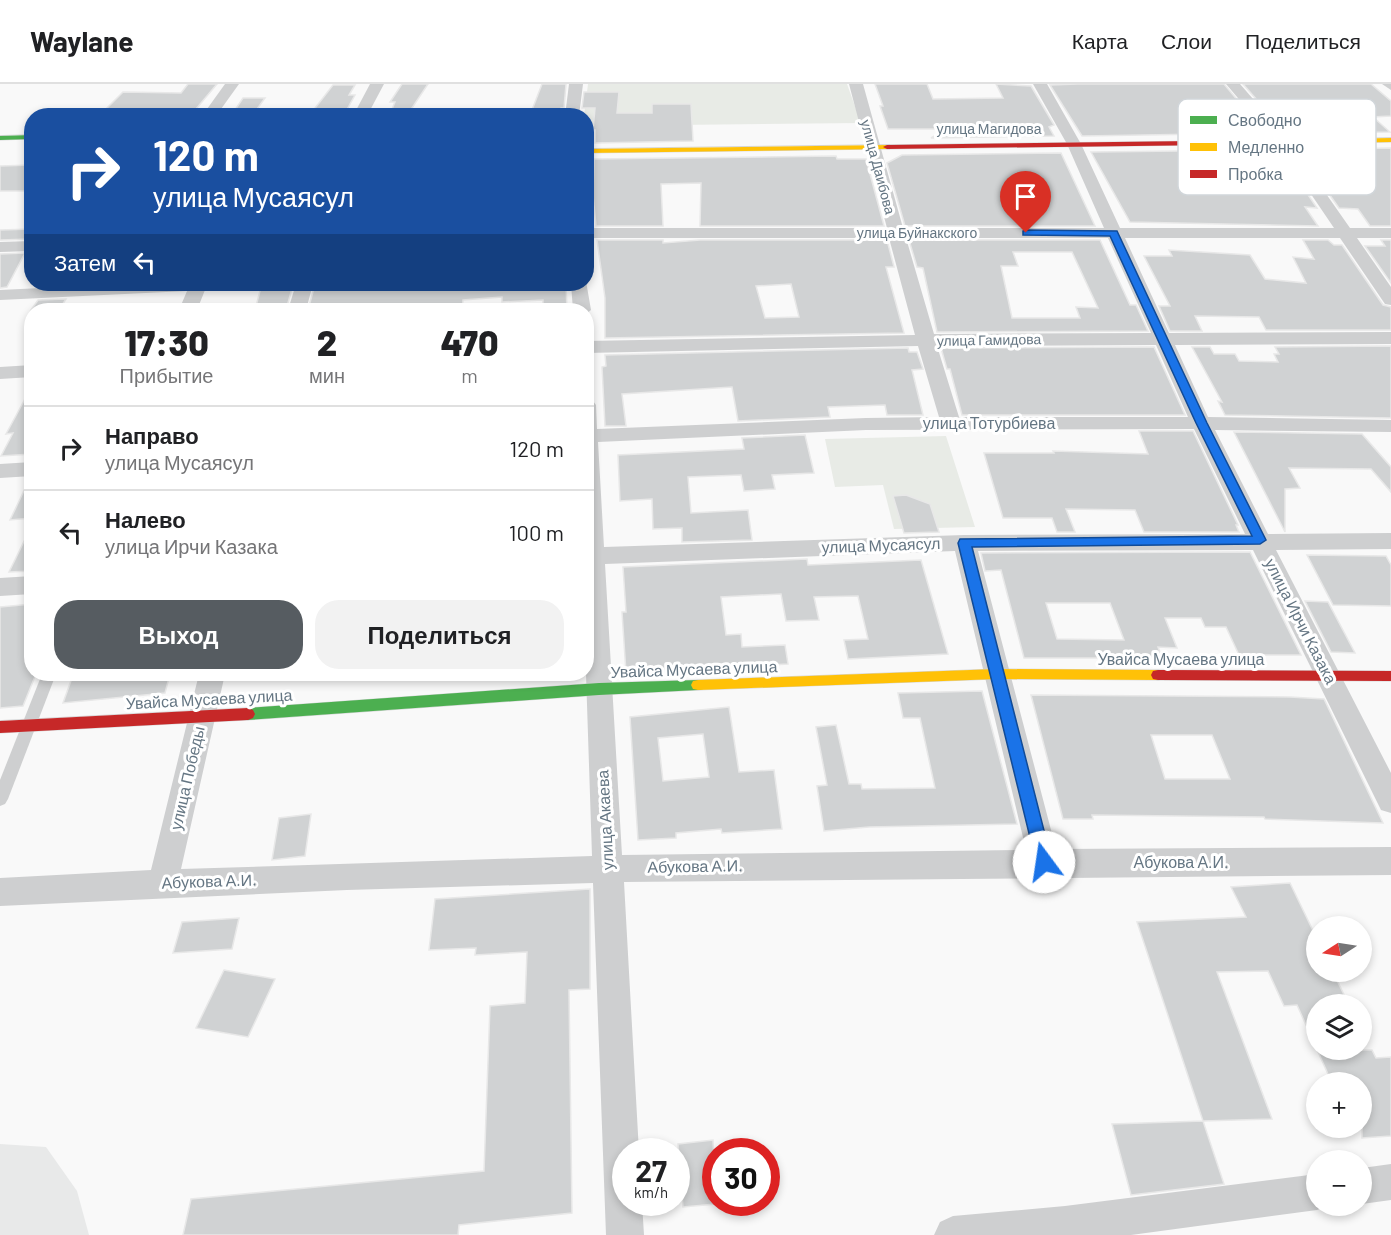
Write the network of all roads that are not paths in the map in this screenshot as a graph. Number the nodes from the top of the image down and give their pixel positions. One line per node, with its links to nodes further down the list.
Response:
1 (232, 84): 8 (street)
2 (377, 84): 9 (street)
3 (576, 84): 10 (street)
4 (856, 84): 19 (street, улица Даибова)
5 (1040, 84): 17 (street, улица Ирчи Казака)
6 (1233, 84): 7 (street)
7 (1246, 99)
8 (215, 108)
9 (364, 108)
10 (573, 108)
11 (1391, 129): 12 (main road, улица Магидова)
12 (1376, 130)
13 (799, 134): 19 (main road, улица Магидова)
14 (24, 137): 16 (main road)
15 (1178, 137): 17 (main road, улица Магидова)
16 (0, 138)
17 (1070, 138): 19 (main road, улица Магидова); 25 (street, улица Ирчи Казака)
18 (1376, 139): 20 (main road, улица Магидова)
19 (872, 140): 21 (main road, улица Магидова); 24 (street, улица Даибова)
20 (1391, 140)
21 (594, 151)
22 (1319, 195): 26 (street)
23 (594, 233): 24 (street, улица Буйнакского)
24 (896, 233): 25 (street, улица Буйнакского); 35 (street, улица Даибова)
25 (1113, 233): 26 (street, улица Буйнакского); 33 (street, улица Ирчи Казака)
26 (1345, 233): 27 (street, улица Буйнакского); 32 (street)
27 (1391, 233)
28 (24, 246): 29 (street)
29 (0, 247)
30 (72, 291): 31 (street)
31 (0, 295)
32 (1391, 300)
33 (1161, 338): 34 (street, улица Гамидова); 35 (street, улица Гамидова); 40 (street, улица Ирчи Казака)
34 (1391, 338)
35 (924, 340): 36 (street, улица Гамидова); 39 (street, улица Даибова)
36 (594, 347)
37 (24, 372): 38 (street)
38 (0, 373)
39 (951, 423): 40 (street, улица Тотурбиева); 42 (street, улица Тотурбиева)
40 (1202, 423): 41 (street, улица Тотурбиева); 45 (street, улица Ирчи Казака)
41 (1391, 426)
42 (594, 436)
43 (24, 470): 44 (street)
44 (0, 471)
45 (1260, 540): 46 (street, улица Мусаясул); 47 (street, улица Мусаясул); 53 (street, улица Ирчи Казака)
46 (1391, 541)
47 (964, 543): 48 (street, улица Мусаясул); 52 (street)
48 (594, 556)
49 (24, 586): 50 (street)
50 (0, 587)
51 (594, 615): 57 (street, улица Акаева)
52 (997, 674): 53 (main road, Увайса Мусаева улица); 57 (main road, Увайса Мусаева улица); 64 (street)
53 (1328, 676): 54 (main road, Увайса Мусаева улица); 62 (street, улица Ирчи Казака)
54 (1391, 676)
55 (46, 681): 59 (lane)
56 (210, 681): 58 (street, улица Победы)
57 (599, 689): 58 (main road, Увайса Мусаева улица); 65 (street, улица Акаева)
58 (201, 717): 59 (main road, Увайса Мусаева улица); 66 (street, улица Победы)
59 (28, 725): 60 (main road, Увайса Мусаева улица); 61 (lane)
60 (0, 727)
61 (0, 799)
62 (1391, 801)
63 (1391, 861): 64 (street, Абукова А.И.)
64 (1044, 862): 65 (street, Абукова А.И.)
65 (607, 867): 66 (street, Абукова А.И.); 71 (street, улица Акаева)
66 (163, 883): 67 (street, Абукова А.И.)
67 (0, 892)
68 (1391, 1182): 69 (street)
69 (1372, 1185)
70 (1306, 1193): 72 (street)
71 (625, 1235)
72 (953, 1235)

